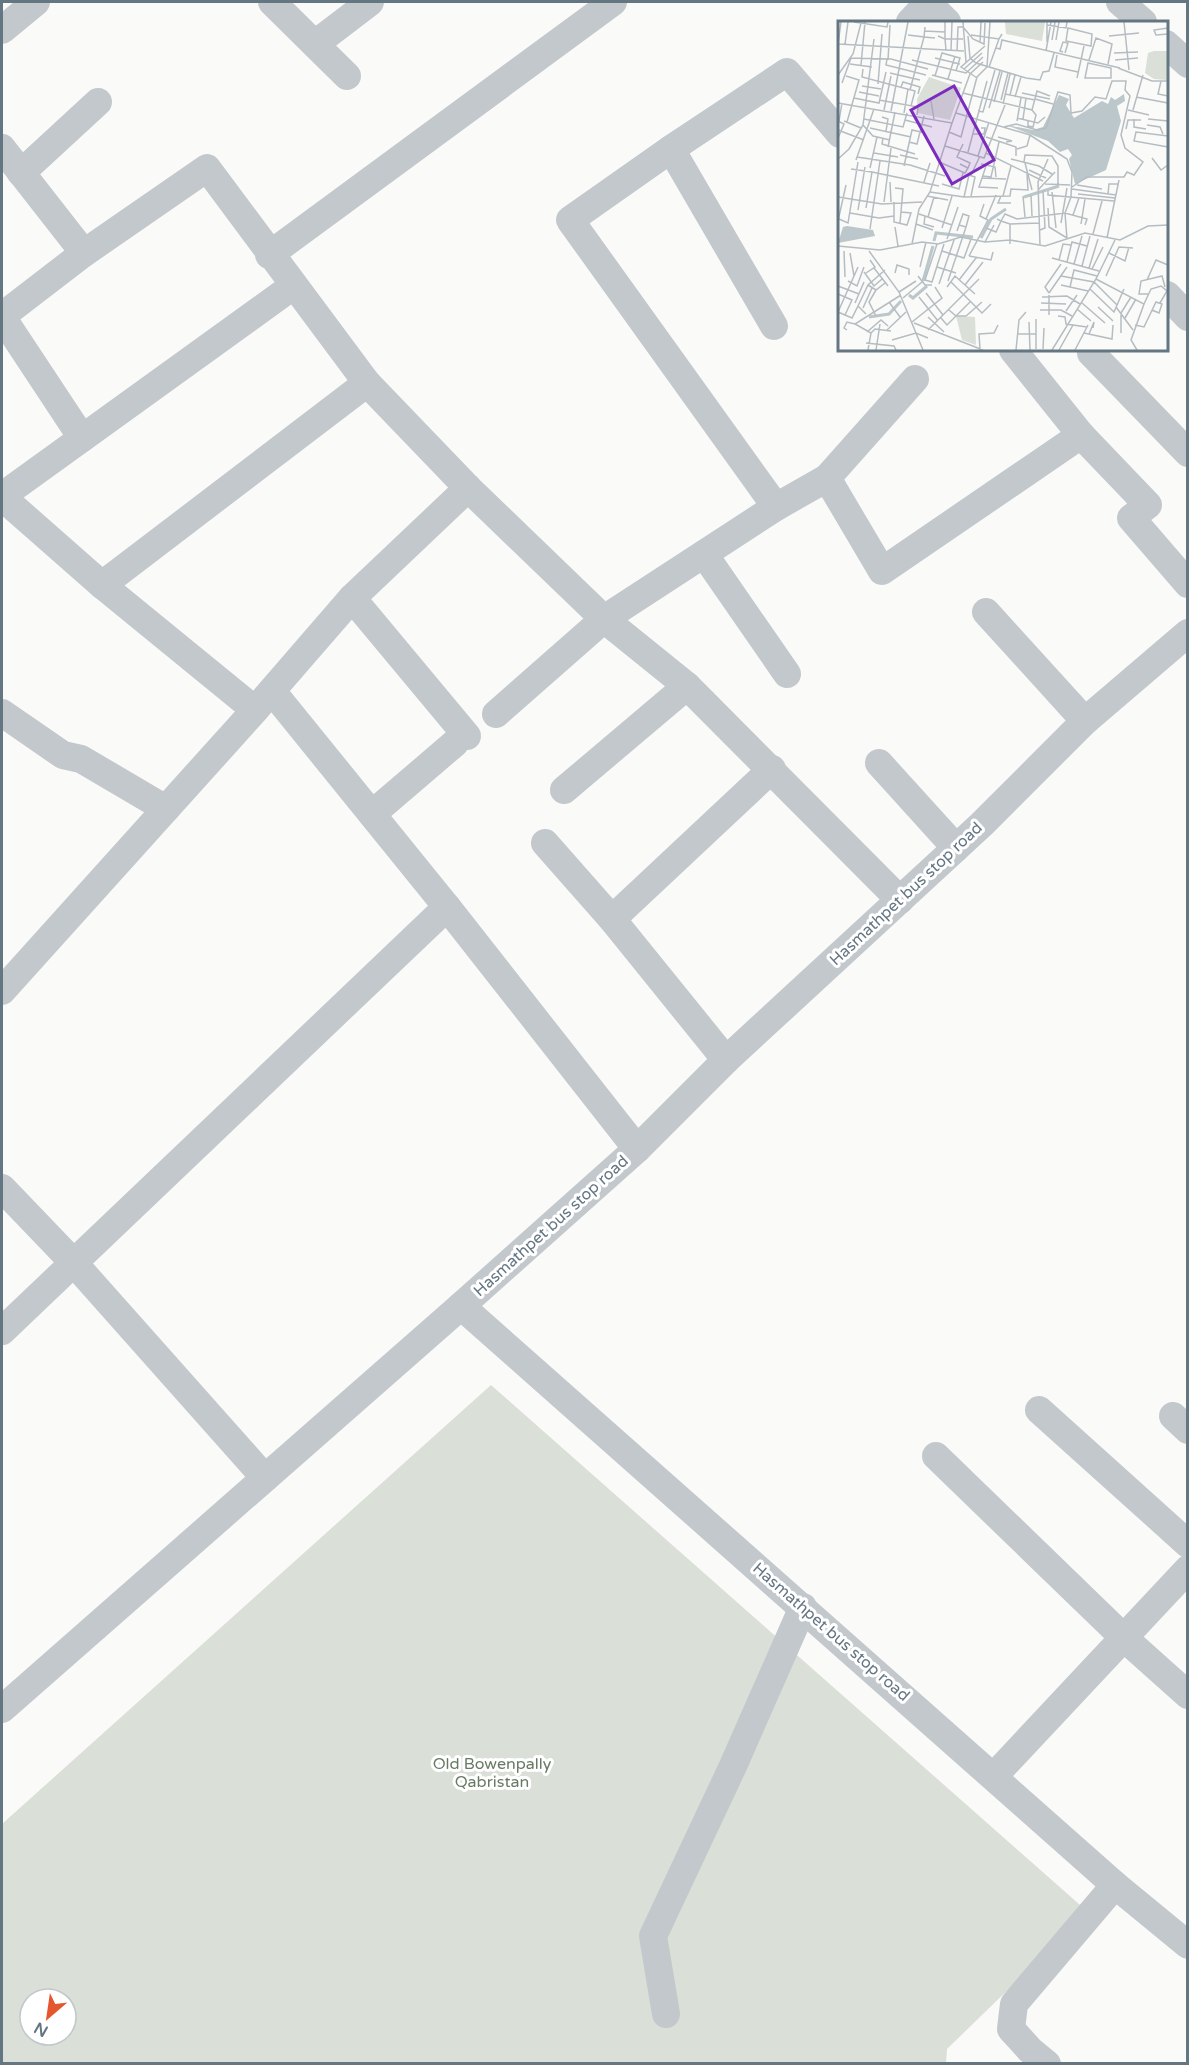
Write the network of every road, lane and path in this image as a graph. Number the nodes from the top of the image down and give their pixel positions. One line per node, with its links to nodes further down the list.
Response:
1 (36, 2): 7 (street)
2 (272, 2): 8 (street)
3 (370, 2): 8 (street)
4 (613, 2): 17 (street)
5 (1120, 2): 6 (street)
6 (1142, 21)
7 (2, 30)
8 (315, 44): 11 (street)
9 (1168, 45): 10 (street)
10 (1188, 64)
11 (347, 76)
12 (98, 102): 15 (street)
13 (838, 132): 14 (street)
14 (671, 148): 22 (street); 33 (street)
15 (8, 159): 16 (street)
16 (84, 253): 17 (street); 20 (street)
17 (269, 255): 18 (street)
18 (293, 286): 26 (street); 28 (street)
19 (1168, 296): 21 (street)
20 (2, 317): 28 (street)
21 (1188, 317)
22 (774, 326)
23 (1014, 351): 27 (street)
24 (1091, 353): 29 (street)
25 (915, 379): 30 (street)
26 (367, 383): 31 (street); 36 (street)
27 (1081, 435): 30 (street); 35 (street)
28 (82, 438): 32 (street)
29 (1188, 453)
30 (826, 478): 33 (street)
31 (468, 488): 37 (street); 39 (street)
32 (2, 496): 36 (street)
33 (776, 507): 34 (street)
34 (704, 554): 39 (street); 41 (street)
35 (1188, 584)
36 (102, 585): 43 (street)
37 (352, 598): 43 (street); 51 (street)
38 (986, 612): 46 (street)
39 (604, 619): 42 (street); 45 (street)
40 (1188, 633): 46 (street, Hasmathpet bus stop road)
41 (787, 674)
42 (687, 686): 48 (street); 49 (street)
43 (264, 700): 50 (street); 51 (street)
44 (2, 713): 50 (street)
45 (496, 714)
46 (1085, 721): 53 (street, Hasmathpet bus stop road)
47 (879, 763): 53 (street)
48 (772, 769): 54 (street); 56 (street)
49 (564, 790)
50 (166, 809): 57 (street)
51 (372, 814): 55 (street)
52 (544, 843): 56 (street)
53 (956, 848): 54 (street, Hasmathpet bus stop road)
54 (900, 900): 58 (street, Hasmathpet bus stop road)
55 (447, 906): 59 (street); 61 (street)
56 (612, 919): 58 (street)
57 (2, 992)
58 (726, 1060): 59 (street, Hasmathpet bus stop road)
59 (637, 1149): 62 (street, Hasmathpet bus stop road)
60 (2, 1188): 61 (street)
61 (74, 1262): 63 (street); 66 (street)
62 (461, 1306): 66 (street); 69 (street, Hasmathpet bus stop road)
63 (2, 1331)
64 (1039, 1410): 67 (street)
65 (936, 1456): 70 (street)
66 (265, 1478): 72 (street)
67 (1188, 1544)
68 (1188, 1569): 70 (street)
69 (803, 1607): 73 (street, Hasmathpet bus stop road); 76 (street)
70 (1123, 1637): 71 (street); 73 (street)
71 (1188, 1695)
72 (2, 1709)
73 (994, 1776): 74 (street, Hasmathpet bus stop road)
74 (1115, 1885): 75 (street, Hasmathpet bus stop road); 77 (street)
75 (1188, 1945)
76 (666, 2014)
77 (1046, 2063)

